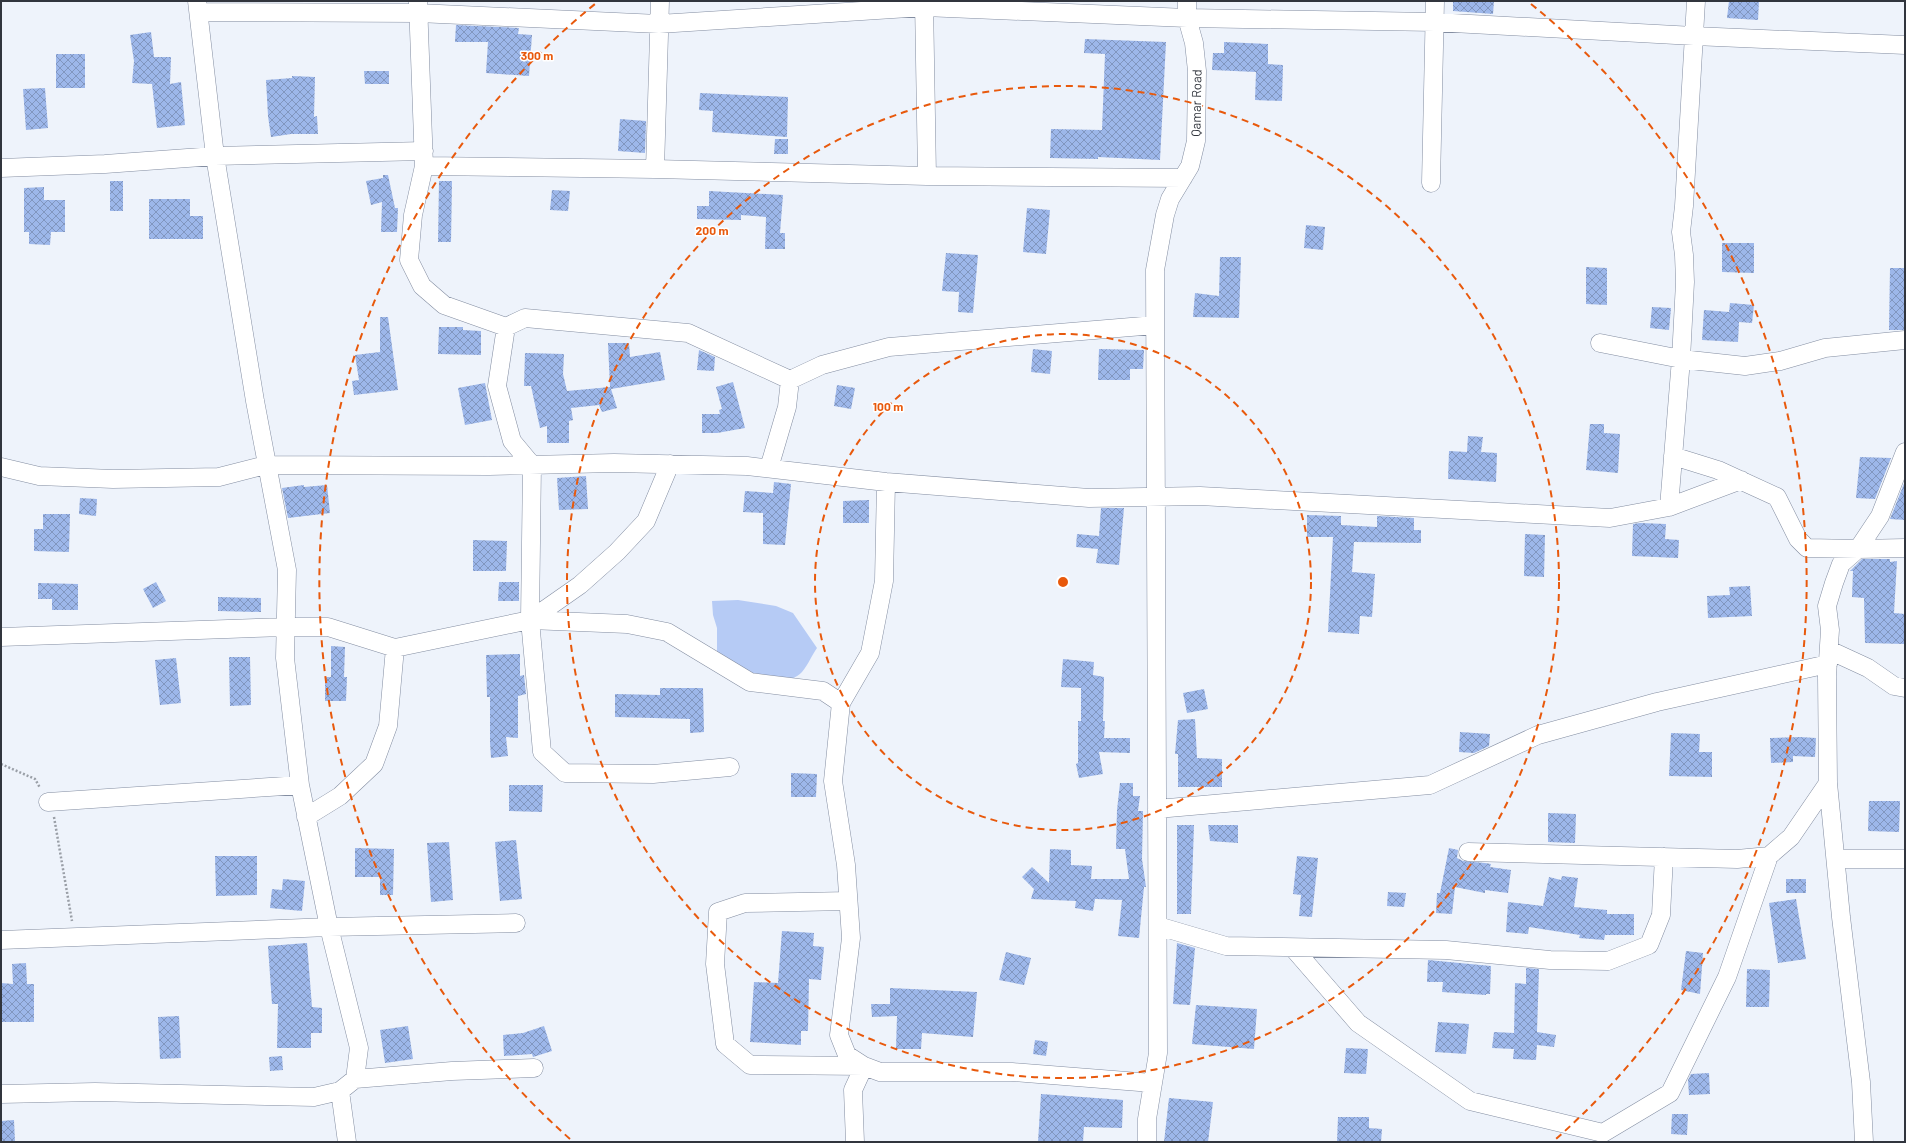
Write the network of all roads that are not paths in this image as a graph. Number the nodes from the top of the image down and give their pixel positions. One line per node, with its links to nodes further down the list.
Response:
1 (660, 1): 9 (street)
2 (1435, 1): 8 (street)
3 (1696, 1): 10 (street)
4 (924, 4): 7 (street); 9 (street); 16 (street)
5 (199, 6): 6 (street); 12 (street)
6 (418, 7): 9 (street); 13 (street)
7 (1187, 10): 8 (street); 17 (street, Qamar Road)
8 (1434, 22): 10 (street); 18 (street)
9 (660, 24): 15 (street)
10 (1694, 36): 11 (street); 23 (street)
11 (1905, 45)
12 (215, 156): 13 (street); 14 (street); 28 (street)
13 (424, 159): 15 (street); 20 (street)
14 (1, 168)
15 (655, 169): 16 (street)
16 (927, 176): 17 (street)
17 (1183, 178): 19 (street, Qamar Road)
18 (1431, 183)
19 (1155, 325): 24 (street); 34 (street, Qamar Road)
20 (506, 327): 24 (street); 29 (street)
21 (1905, 340): 23 (street)
22 (1600, 343): 23 (street)
23 (1681, 359): 26 (street)
24 (790, 380): 31 (street)
25 (1905, 452): 37 (street)
26 (1674, 456): 32 (street); 35 (street)
27 (670, 464): 29 (street); 31 (street); 38 (street)
28 (266, 465): 29 (street); 30 (street); 39 (street)
29 (532, 465): 38 (street)
30 (1, 467)
31 (769, 468): 33 (street)
32 (1741, 480): 35 (street); 37 (street)
33 (886, 482): 34 (street); 44 (street)
34 (1156, 497): 35 (street); 49 (street, Qamar Road)
35 (1670, 508)
36 (1905, 548): 37 (street)
37 (1858, 550): 42 (street)
38 (530, 620): 41 (street); 44 (street); 45 (street)
39 (285, 627): 40 (street); 41 (street); 47 (street)
40 (1, 637)
41 (395, 648): 50 (street)
42 (1829, 657): 43 (street); 46 (street); 49 (street)
43 (1905, 688)
44 (841, 703): 56 (street)
45 (730, 766)
46 (1828, 783): 52 (street); 54 (street)
47 (300, 785): 48 (street); 50 (street)
48 (48, 802)
49 (1157, 809): 58 (street, Qamar Road)
50 (306, 817): 59 (street)
51 (1468, 852): 53 (street)
52 (1769, 856): 53 (street); 61 (street)
53 (1664, 858): 61 (street)
54 (1836, 858): 55 (street); 71 (street)
55 (1905, 859)
56 (848, 901): 62 (street); 62 (street)
57 (516, 923): 59 (street)
58 (1158, 926): 61 (street); 65 (street, Qamar Road)
59 (329, 927): 60 (street); 64 (street)
60 (1, 940)
61 (1293, 948)
62 (864, 1066): 65 (street); 69 (street)
63 (534, 1068): 64 (street)
64 (355, 1079): 66 (street)
65 (1152, 1083): 70 (street, Qamar Road)
66 (340, 1091): 67 (street); 68 (street)
67 (1, 1094)
68 (347, 1142)
69 (855, 1142)
70 (1146, 1142)
71 (1864, 1142)

